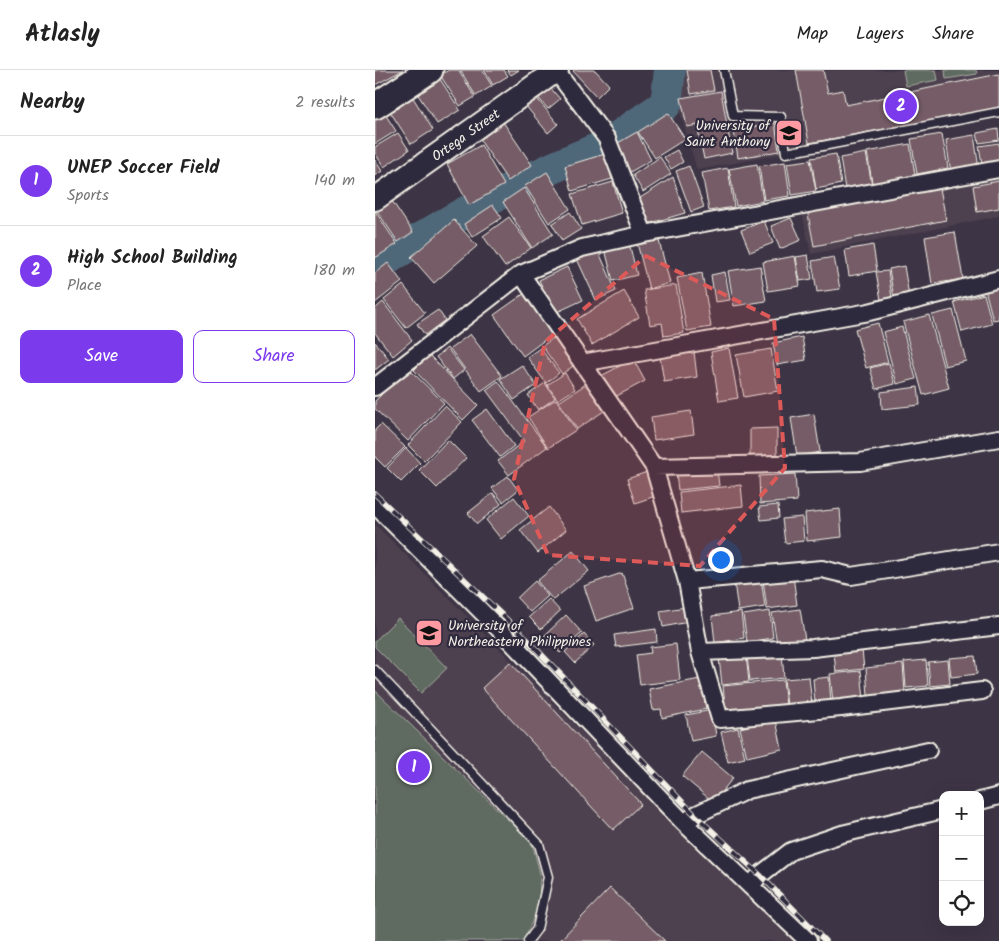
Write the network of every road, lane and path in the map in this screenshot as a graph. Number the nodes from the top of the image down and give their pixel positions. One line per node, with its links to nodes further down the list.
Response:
1 (556, 70): 7 (street, Ortega Street); 8 (street)
2 (724, 70): 5 (lane)
3 (425, 71): 4 (main road)
4 (375, 106)
5 (999, 112)
6 (999, 169): 8 (street)
7 (375, 199)
8 (644, 234): 9 (street)
9 (521, 274): 11 (street); 12 (street)
10 (999, 279): 11 (street)
11 (582, 363): 14 (street)
12 (375, 387)
13 (999, 438): 14 (street)
14 (654, 467): 17 (street)
15 (375, 505): 26 (street)
16 (999, 552): 17 (street)
17 (687, 581): 19 (street)
18 (999, 626): 19 (street)
19 (700, 652): 21 (street)
20 (375, 670): 28 (lane)
21 (982, 691)
22 (928, 750): 26 (street)
23 (999, 796): 24 (street)
24 (984, 800)
25 (939, 811): 27 (street)
26 (684, 823): 27 (street)
27 (750, 886): 29 (street)
28 (528, 941)
29 (808, 941)

